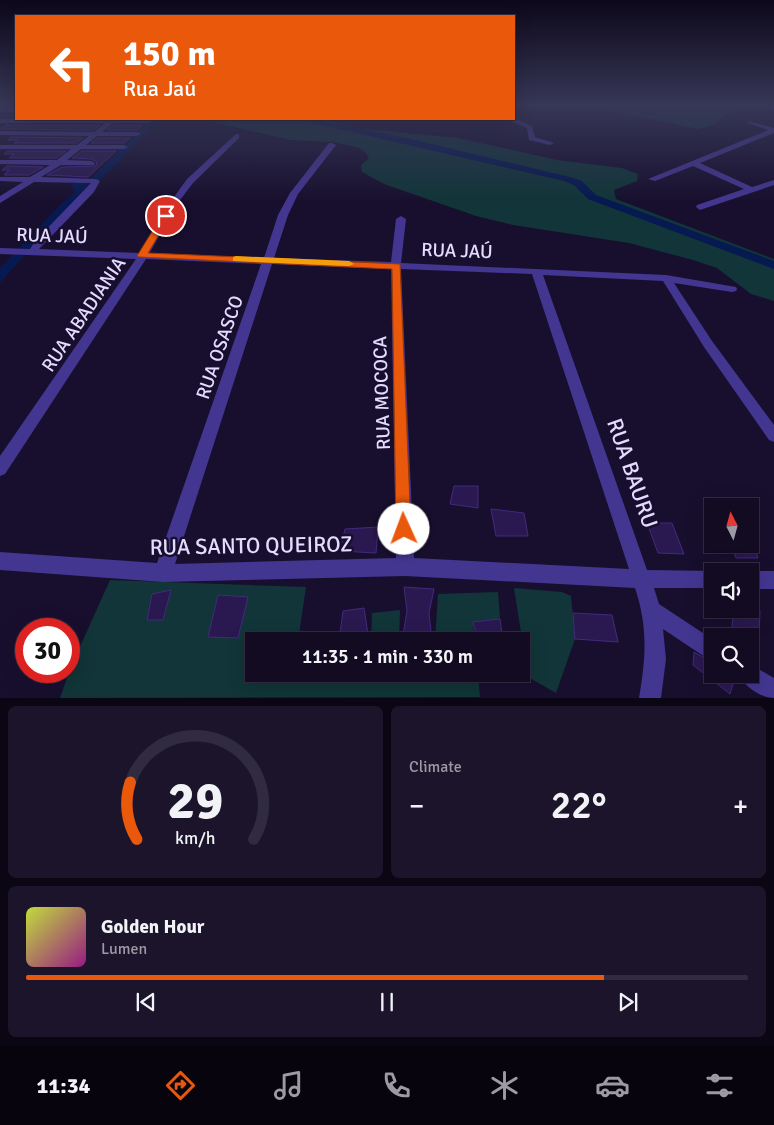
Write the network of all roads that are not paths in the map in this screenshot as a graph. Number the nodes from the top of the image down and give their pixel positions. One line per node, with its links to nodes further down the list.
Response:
1 (93, 138): 7 (street)
2 (234, 138): 24 (street, RUA ABADIANIA)
3 (532, 138): 5 (street)
4 (755, 138): 13 (street)
5 (550, 143)
6 (332, 145): 25 (street, RUA OSASCO)
7 (81, 146): 8 (street); 9 (street); 11 (street)
8 (0, 147)
9 (124, 147)
10 (0, 162): 11 (street)
11 (60, 162): 12 (street); 15 (street)
12 (91, 162)
13 (693, 163): 16 (street); 18 (street)
14 (0, 179): 15 (street)
15 (35, 179): 19 (street); 23 (street)
16 (652, 179)
17 (774, 182): 18 (street)
18 (752, 190): 20 (street)
19 (0, 200)
20 (700, 207)
21 (401, 219): 26 (street, RUA MOCOCA)
22 (4, 251): 23 (street, RUA JAÚ)
23 (30, 252): 24 (street, RUA JAÚ)
24 (142, 256): 25 (street, RUA JAÚ); 31 (street, RUA ABADIANIA)
25 (268, 260): 26 (street, RUA JAÚ); 34 (street, RUA OSASCO)
26 (396, 266): 27 (street, RUA JAÚ); 33 (street, RUA MOCOCA)
27 (536, 270): 28 (street, RUA JAÚ); 35 (street, RUA BAURU)
28 (666, 278): 29 (street, RUA JAÚ); 30 (street)
29 (732, 289)
30 (774, 436)
31 (0, 469)
32 (0, 561): 34 (street, RUA SANTO QUEIROZ)
33 (404, 566): 34 (street, RUA SANTO QUEIROZ); 35 (street, RUA SANTO QUEIROZ)
34 (162, 573)
35 (643, 579): 36 (street, RUA SANTO QUEIROZ); 39 (street, RUA BAURU)
36 (704, 580)
37 (759, 580): 38 (street)
38 (774, 580)
39 (652, 610): 40 (street); 43 (street, RUA BAURU)
40 (704, 645)
41 (759, 680): 42 (street)
42 (774, 690)
43 (650, 698)

